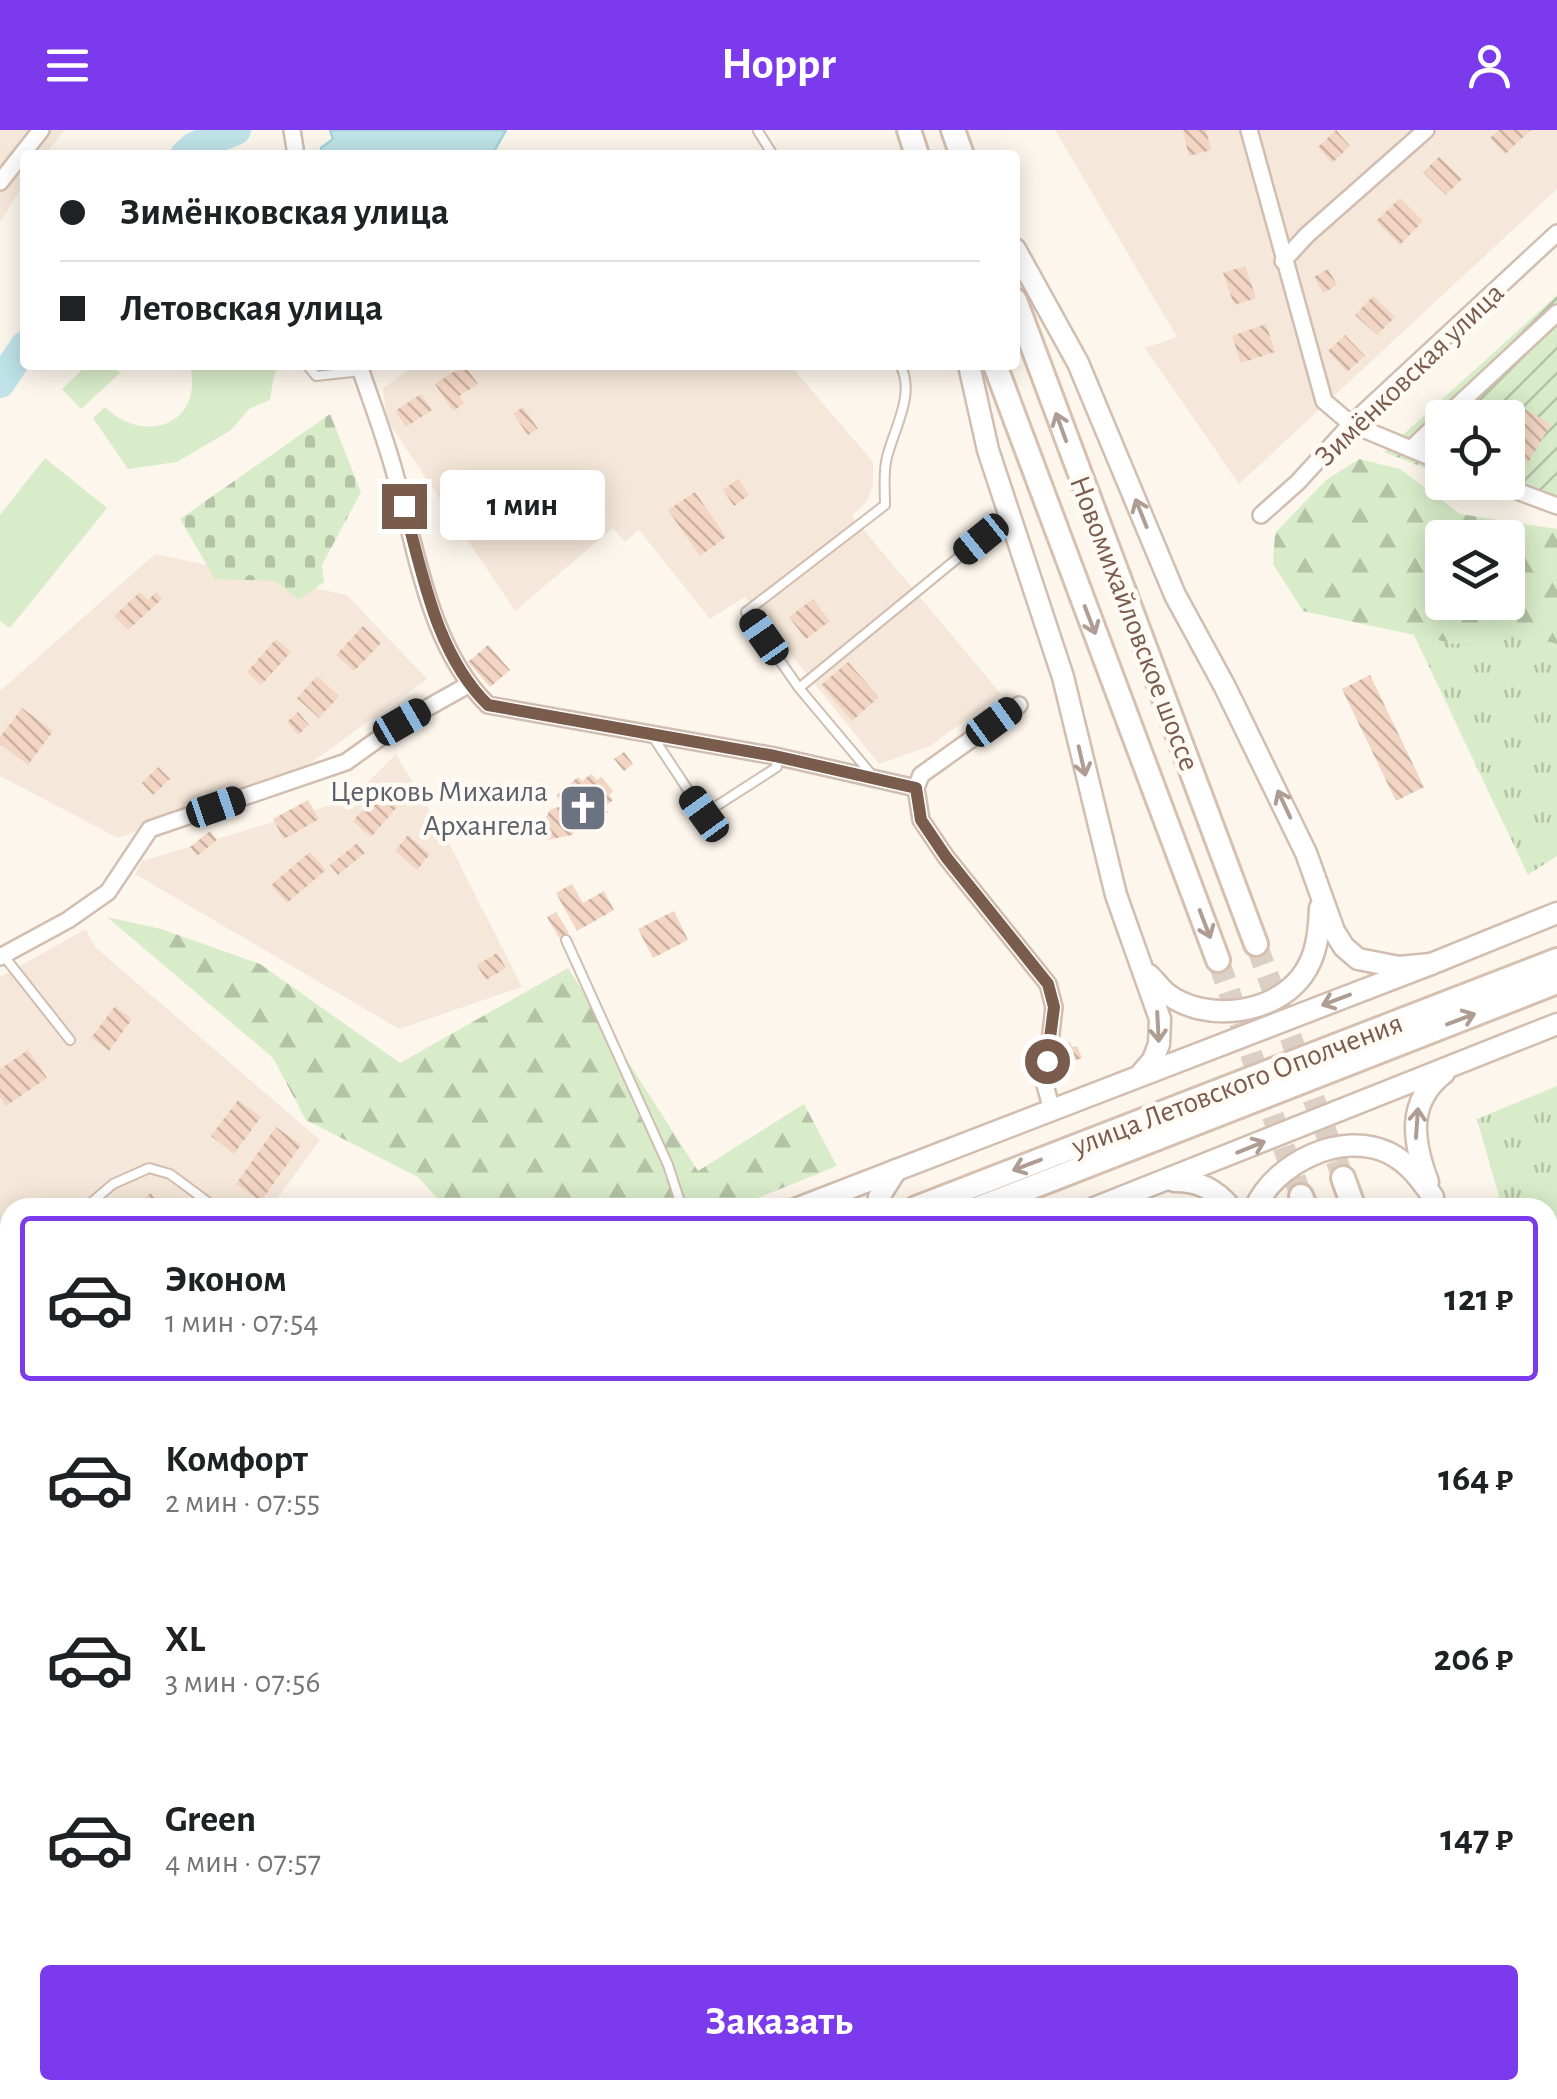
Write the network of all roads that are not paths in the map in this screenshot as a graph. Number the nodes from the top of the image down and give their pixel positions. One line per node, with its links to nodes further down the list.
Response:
1 (41, 130): 4 (street)
2 (1249, 130): 9 (street)
3 (1426, 130): 9 (street)
4 (25, 150)
5 (20, 157): 6 (street)
6 (0, 182)
7 (1557, 233): 19 (street, Зимёнковская улица)
8 (1020, 259): 34 (street, one-way to 8)
9 (1283, 261): 19 (street)
10 (1557, 312): 18 (street)
11 (1020, 313): 37 (main road, Новомихайловское шоссе, one-way to 11)
12 (311, 370): 13 (lane)
13 (349, 370)
14 (361, 370): 27 (street)
15 (903, 370): 28 (lane)
16 (970, 370): 42 (street, one-way to 42)
17 (997, 370): 39 (main road, Новомихайловское шоссе, one-way to 39)
18 (1462, 400)
19 (1351, 424): 21 (street); 25 (street, Зимёнковская улица)
20 (1425, 435): 21 (street)
21 (1411, 449): 22 (street)
22 (1425, 455)
23 (1525, 494): 24 (street)
24 (1557, 506)
25 (1260, 515)
26 (981, 539): 28 (lane)
27 (468, 685): 30 (street); 38 (street)
28 (800, 688): 32 (lane)
29 (1018, 705): 33 (street)
30 (650, 734): 31 (street); 31 (lane)
31 (775, 756): 32 (street)
32 (875, 778): 33 (street)
33 (916, 788): 48 (street)
34 (1320, 894): 41 (street); 42 (street)
35 (1557, 913): 41 (street)
36 (566, 940): 54 (lane)
37 (1256, 944)
38 (2, 956): 45 (lane)
39 (1218, 960)
40 (1557, 960): 57 (main road, улица Летовского Ополчения, one-way to 57)
41 (1432, 964): 47 (street, one-way to 47)
42 (1145, 970): 47 (street, one-way to 47)
43 (1557, 982): 58 (main road, улица Летовского Ополчения, one-way to 43)
44 (1557, 1024): 46 (street)
45 (70, 1040)
46 (1458, 1064): 51 (street, one-way to 46); 64 (street, one-way to 46)
47 (1136, 1078): 48 (street)
48 (1052, 1110): 49 (street)
49 (896, 1170): 55 (street); 56 (street)
50 (1343, 1178): 62 (main road)
51 (1162, 1182): 59 (street); 60 (street)
52 (97, 1198): 53 (lane)
53 (202, 1198)
54 (679, 1198)
55 (824, 1198)
56 (879, 1198)
57 (942, 1198)
58 (1004, 1198)
59 (1120, 1198)
60 (1222, 1198)
61 (1261, 1198): 63 (street)
62 (1350, 1198)
63 (1432, 1198)
64 (1434, 1198)

